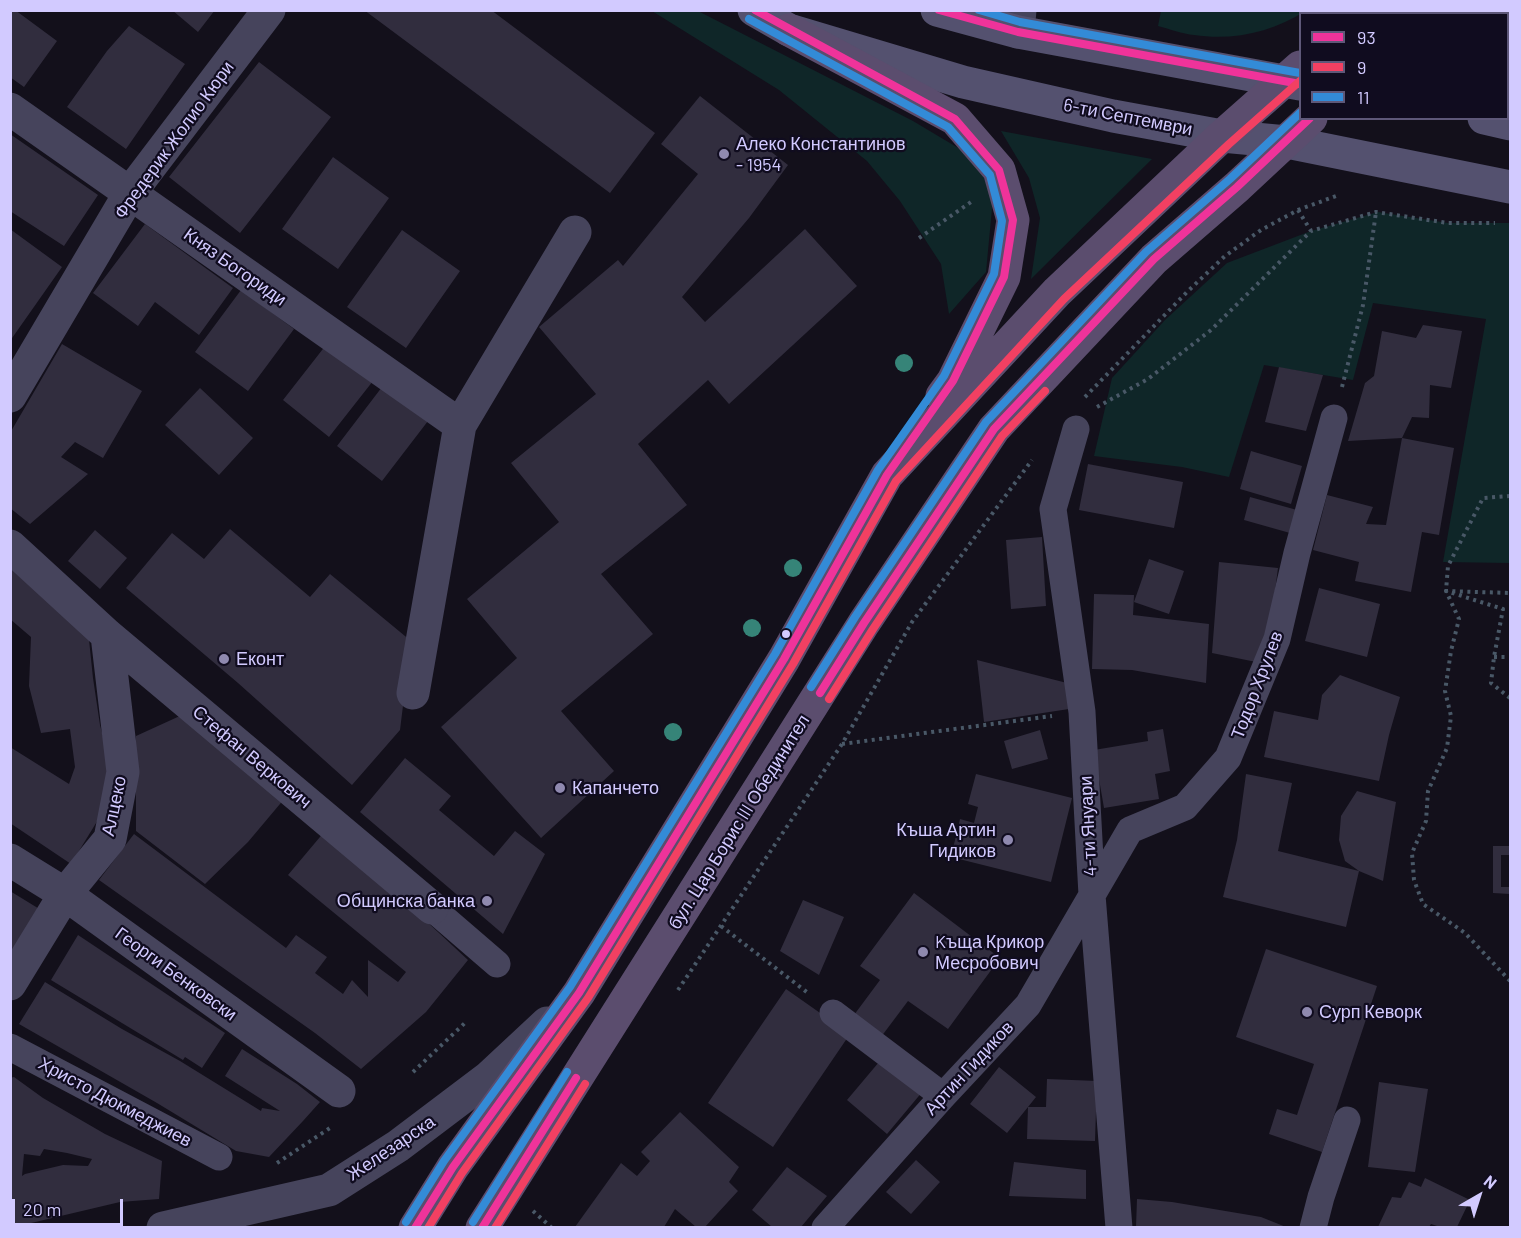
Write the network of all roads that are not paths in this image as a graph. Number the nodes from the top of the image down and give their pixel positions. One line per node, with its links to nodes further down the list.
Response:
1 (269, 10): 16 (street, Фредерик Жолио Кюри)
2 (754, 10): 5 (main road, 6-ти Септември)
3 (937, 10): 4 (main road)
4 (1019, 21): 6 (main road)
5 (789, 30): 11 (main road, 6-ти Септември); 22 (main road)
6 (1295, 77): 11 (main road)
7 (10, 109): 16 (street, Княз Богориди)
8 (1309, 120): 12 (main road, бул. Цар Борис III Обединител)
9 (1493, 120): 10 (main road)
10 (1510, 124)
11 (1222, 136): 12 (main road, 6-ти Септември); 13 (main road)
12 (1287, 142): 14 (main road, бул. Цар Борис III Обединител); 15 (main road, 6-ти Септември)
13 (1190, 166): 14 (main road); 22 (main road)
14 (1237, 187): 42 (main road, бул. Цар Борис III Обединител)
15 (1510, 187)
16 (130, 193): 18 (street, Фредерик Жолио Кюри); 20 (street, Княз Богориди)
17 (575, 232): 20 (street)
18 (10, 396)
19 (1334, 418): 28 (street, Тодор Хрулев)
20 (460, 425): 25 (street)
21 (1076, 429): 28 (street, 4-ти Януари)
22 (887, 475): 32 (main road)
23 (10, 546): 24 (street, Стефан Веркович)
24 (107, 635): 27 (street, Алцеко); 29 (street, Стефан Веркович)
25 (413, 693)
26 (10, 860): 27 (street, Георги Бенковски)
27 (65, 894): 31 (street, Алцеко); 36 (street, Георги Бенковски)
28 (1092, 894): 35 (street, Артин Гидиков); 44 (street, 4-ти Януари)
29 (432, 908): 30 (street, Стефан Веркович)
30 (497, 964)
31 (10, 984)
32 (579, 993): 39 (street, Железарска); 41 (main road)
33 (833, 1013): 35 (street)
34 (10, 1047): 38 (street, Христо Дюкмеджиев)
35 (944, 1096): 43 (street, Артин Гидиков)
36 (340, 1106)
37 (1347, 1120): 45 (street)
38 (219, 1157)
39 (283, 1215): 40 (street, Железарска)
40 (163, 1227)
41 (415, 1227)
42 (482, 1227)
43 (825, 1227)
44 (1119, 1227)
45 (1313, 1227)

